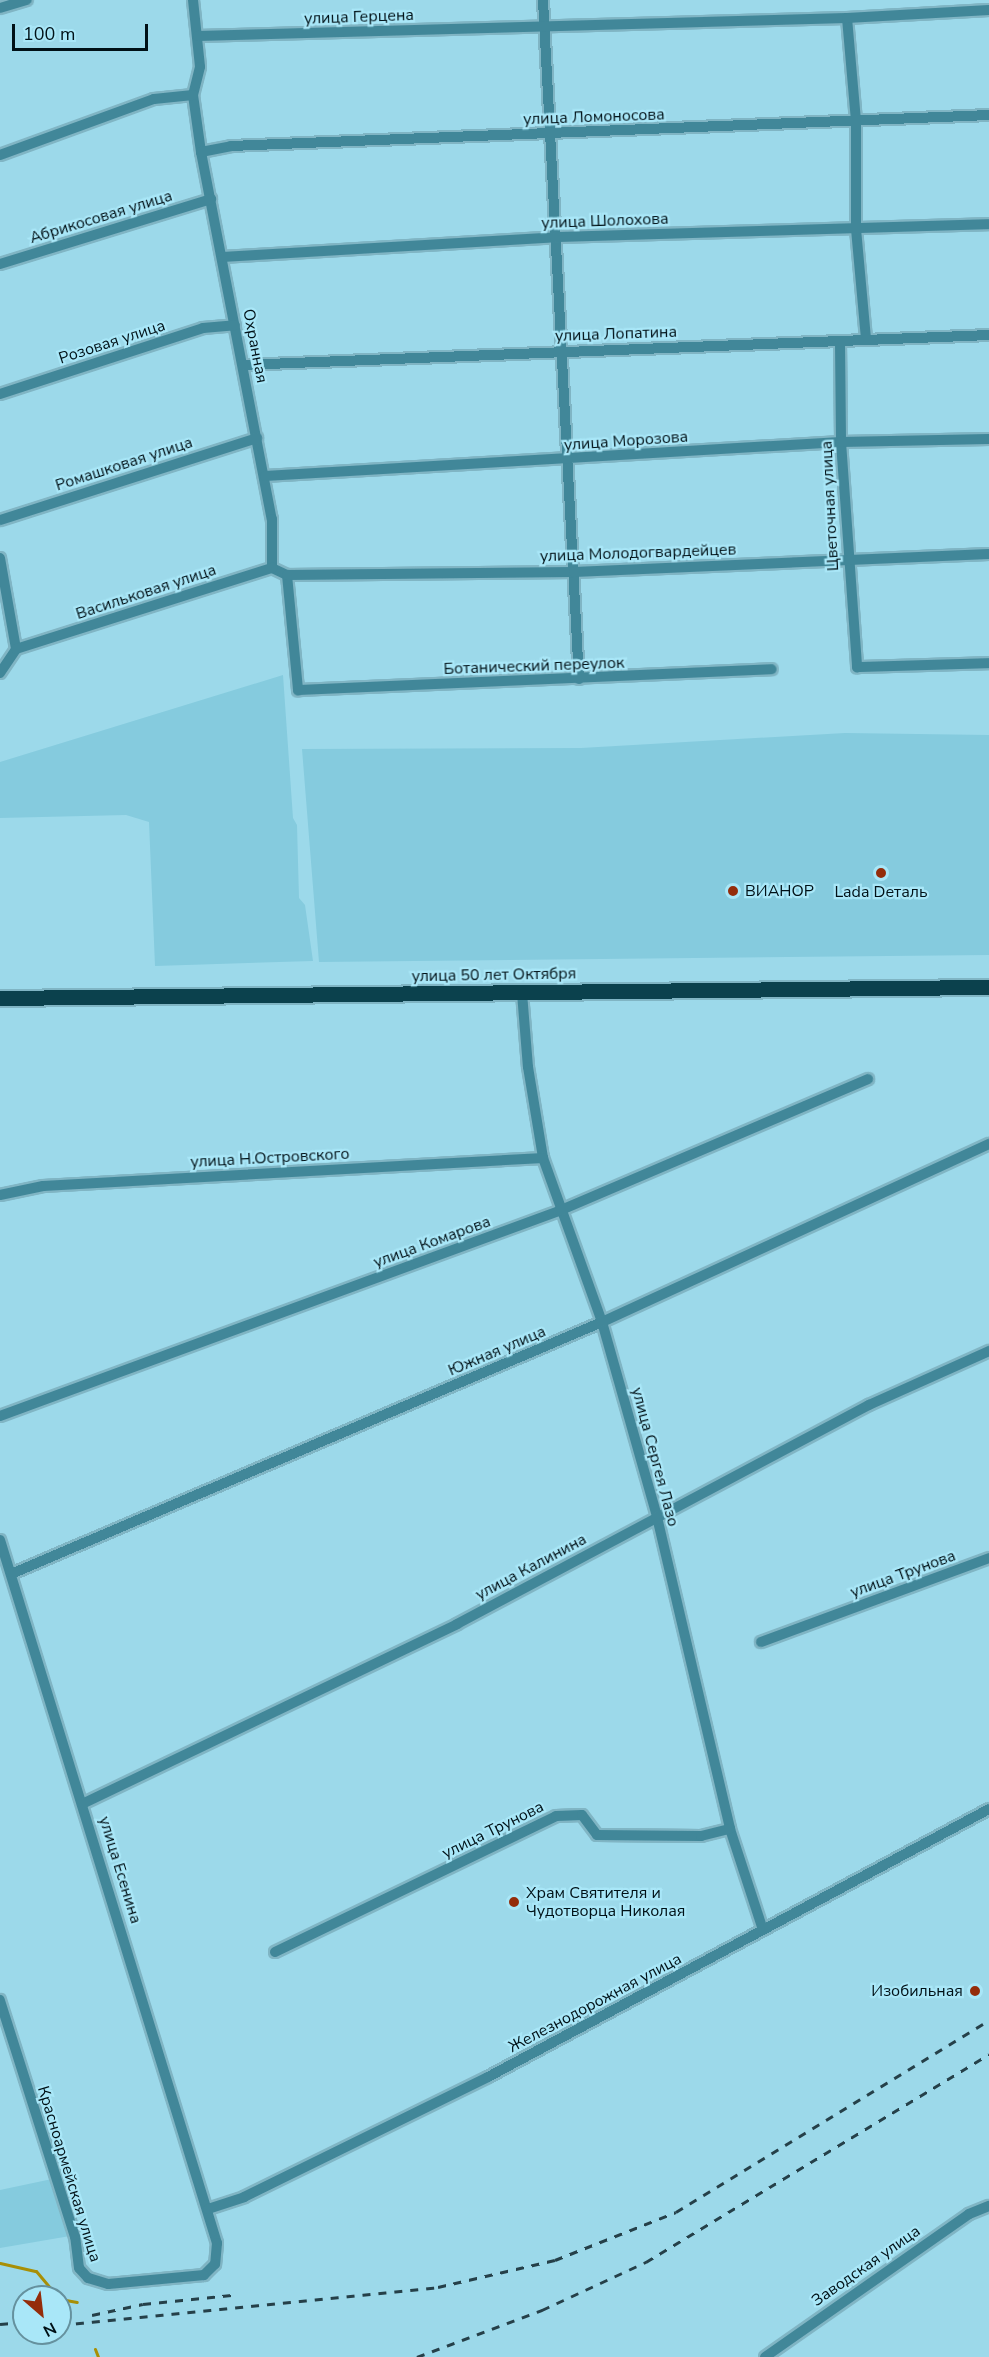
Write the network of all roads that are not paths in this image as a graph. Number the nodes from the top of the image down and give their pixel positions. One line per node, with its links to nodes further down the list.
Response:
1 (27, 0): 4 (street)
2 (193, 0): 8 (street, Охранная)
3 (543, 0): 7 (street)
4 (0, 8)
5 (989, 10): 6 (street, улица Герцена)
6 (847, 18): 7 (street, улица Герцена); 11 (street)
7 (543, 26): 8 (street, улица Герцена); 12 (street)
8 (198, 36): 9 (street, Охранная)
9 (193, 95): 13 (street, Охранная); 14 (street)
10 (989, 115): 11 (street, улица Ломоносова)
11 (856, 121): 12 (street, улица Ломоносова); 17 (street)
12 (551, 134): 13 (street, улица Ломоносова); 18 (street)
13 (201, 152): 15 (street, Охранная)
14 (0, 155)
15 (210, 199): 19 (street, Охранная); 20 (street, Абрикосовая улица)
16 (989, 224): 17 (street, улица Шолохова)
17 (856, 229): 18 (street, улица Шолохова); 23 (street)
18 (555, 237): 19 (street, улица Шолохова); 25 (street)
19 (223, 257): 21 (street, Охранная)
20 (0, 264)
21 (235, 325): 26 (street, Охранная); 27 (street, Розовая улица)
22 (989, 335): 23 (street, улица Лопатина)
23 (866, 339): 24 (street, улица Лопатина)
24 (840, 343): 25 (street, улица Лопатина); 30 (street, Цветочная улица)
25 (559, 350): 26 (street, улица Лопатина); 31 (street)
26 (243, 365): 28 (street, Охранная)
27 (0, 394)
28 (257, 438): 32 (street, Охранная); 33 (street, Ромашковая улица)
29 (989, 439): 30 (street, улица Морозова)
30 (841, 442): 31 (street, улица Морозова); 36 (street, Цветочная улица)
31 (565, 460): 32 (street, улица Морозова); 38 (street)
32 (265, 476): 37 (street, Охранная)
33 (0, 520)
34 (989, 554): 36 (street, улица Молодогвардейцев)
35 (0, 558): 40 (street)
36 (848, 560): 38 (street, улица Молодогвардейцев); 43 (street, Цветочная улица)
37 (272, 568): 39 (street); 42 (street, Васильковая улица)
38 (574, 572): 39 (street, улица Молодогвардейцев); 46 (street)
39 (287, 575): 46 (street, Ботанический переулок)
40 (11, 615): 41 (street); 42 (street)
41 (0, 619)
42 (16, 649): 45 (street)
43 (989, 663)
44 (772, 669): 46 (street, Ботанический переулок)
45 (0, 673)
46 (579, 679)
47 (989, 987): 48 (main road, улица 50 лет Октября)
48 (522, 993): 49 (main road, улица 50 лет Октября); 52 (street, улица Сергея Лазо)
49 (0, 998)
50 (868, 1079): 54 (street, улица Комарова)
51 (989, 1144): 55 (street, Южная улица)
52 (543, 1158): 53 (street, улица Н.Островского); 54 (street, улица Сергея Лазо)
53 (0, 1195)
54 (560, 1211): 55 (street, улица Сергея Лазо); 57 (street, улица Комарова)
55 (602, 1322): 58 (street, улица Сергея Лазо); 61 (street, Южная улица)
56 (989, 1350): 58 (street, улица Калинина)
57 (0, 1416)
58 (657, 1517): 63 (street, улица Калинина); 65 (street, улица Сергея Лазо)
59 (0, 1540): 61 (street, улица Есенина)
60 (989, 1558): 62 (street, улица Трунова)
61 (11, 1574): 63 (street, улица Есенина)
62 (761, 1642)
63 (84, 1803): 70 (street, улица Есенина)
64 (989, 1809): 66 (street, Железнодорожная улица)
65 (730, 1829): 66 (street, улица Сергея Лазо); 67 (street, улица Трунова)
66 (763, 1930): 70 (street, Железнодорожная улица)
67 (276, 1952)
68 (0, 2000): 70 (street, Красноармейская улица)
69 (989, 2206): 71 (street, Заводская улица)
70 (208, 2210)
71 (765, 2357)

